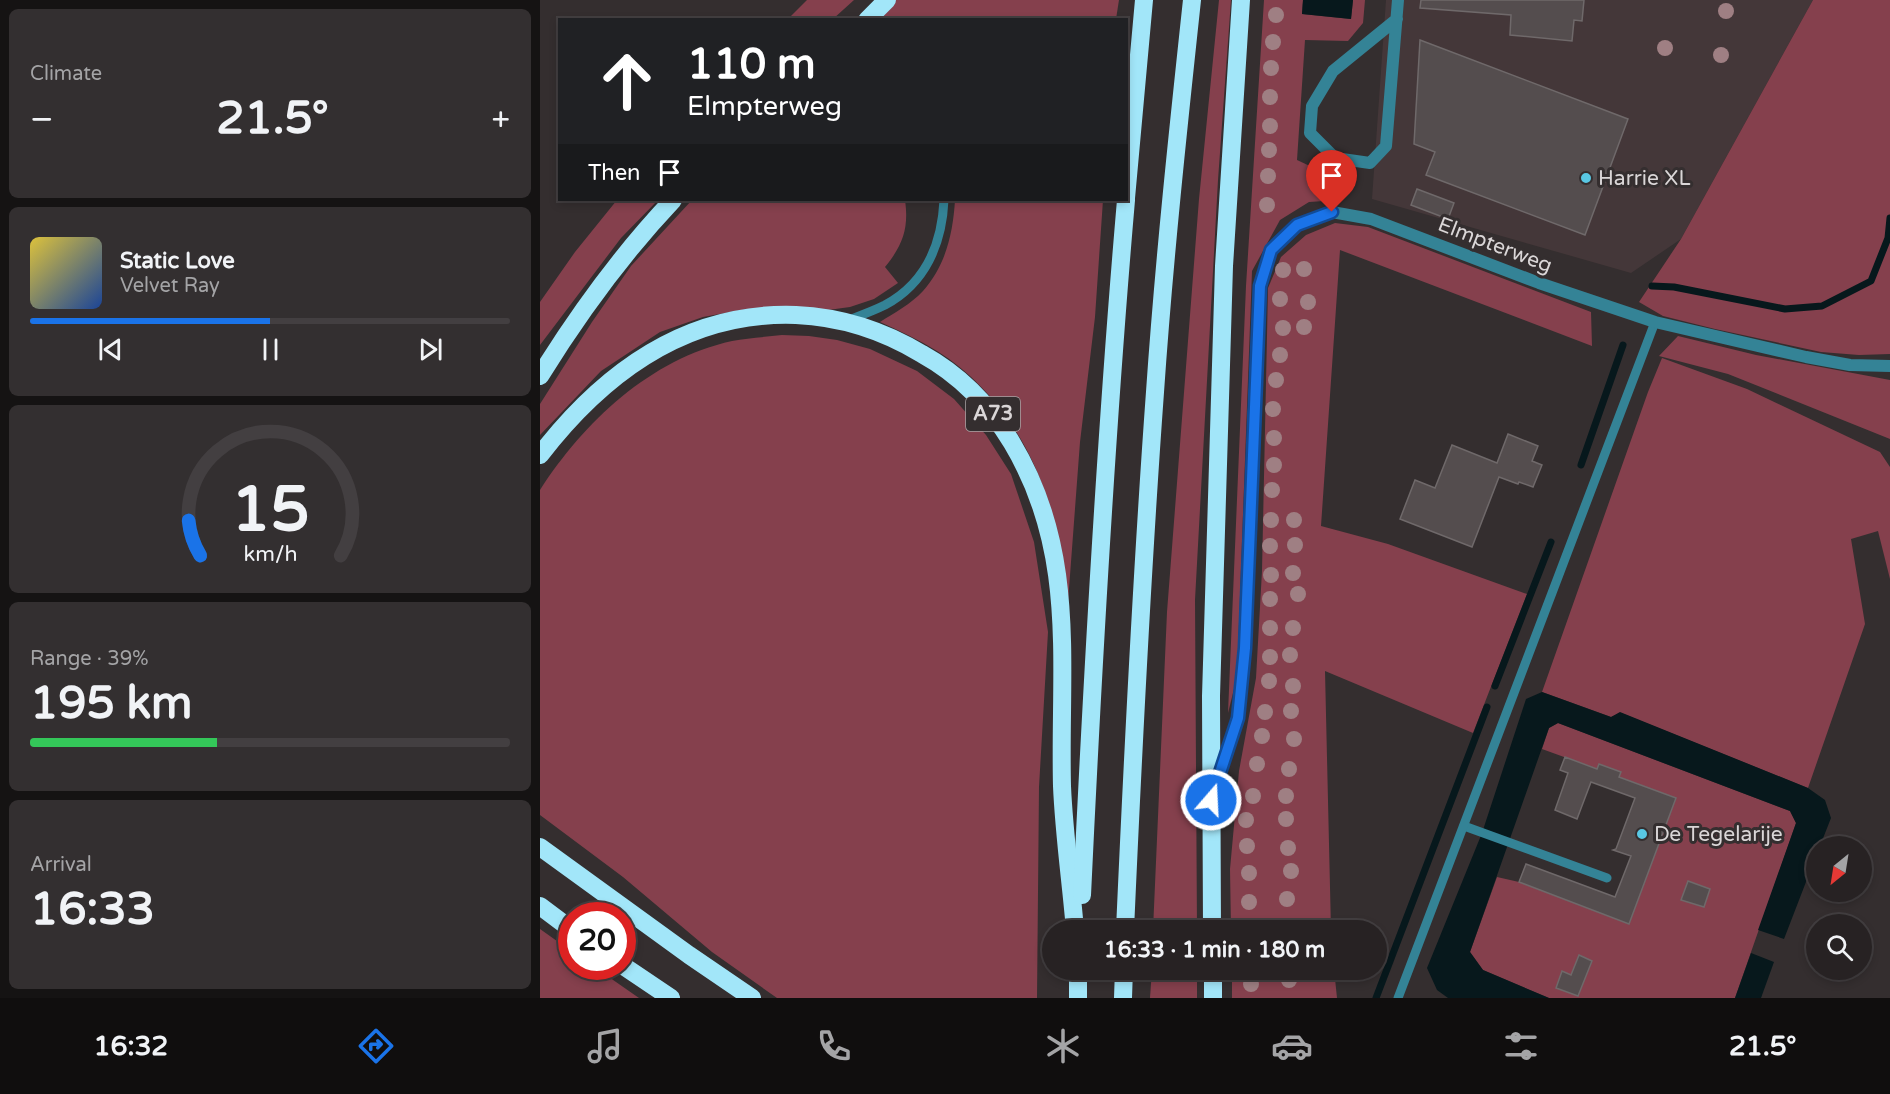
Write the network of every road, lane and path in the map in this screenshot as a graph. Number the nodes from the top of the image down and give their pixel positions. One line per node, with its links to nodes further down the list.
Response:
1 (887, 0): 6 (highway)
2 (1144, 0): 8 (highway)
3 (1192, 0): 26 (highway)
4 (1241, 0): 18 (highway)
5 (1398, 0): 7 (street)
6 (869, 18)
7 (1397, 19): 7 (street)
8 (1128, 177)
9 (672, 201): 15 (highway)
10 (944, 201): 12 (lane)
11 (1126, 201): 25 (highway)
12 (844, 322): 17 (highway, A73); 24 (highway, A73)
13 (1655, 322): 14 (street, Elmpterweg); 16 (street, Elmpterweg); 19 (lane)
14 (1890, 366)
15 (540, 376)
16 (1253, 427): 18 (lane)
17 (540, 455)
18 (1211, 800): 27 (highway)
19 (1464, 826): 21 (lane); 37 (lane)
20 (540, 847): 33 (highway)
21 (1607, 878)
22 (540, 906): 23 (highway)
23 (558, 920)
24 (1074, 920)
25 (1081, 920)
26 (1125, 920)
27 (1212, 920)
28 (636, 975): 32 (highway)
29 (1078, 980): 34 (highway)
30 (1124, 980): 35 (highway)
31 (1212, 980): 36 (highway)
32 (670, 998)
33 (752, 998)
34 (1078, 998)
35 (1123, 998)
36 (1213, 998)
37 (1398, 998)

